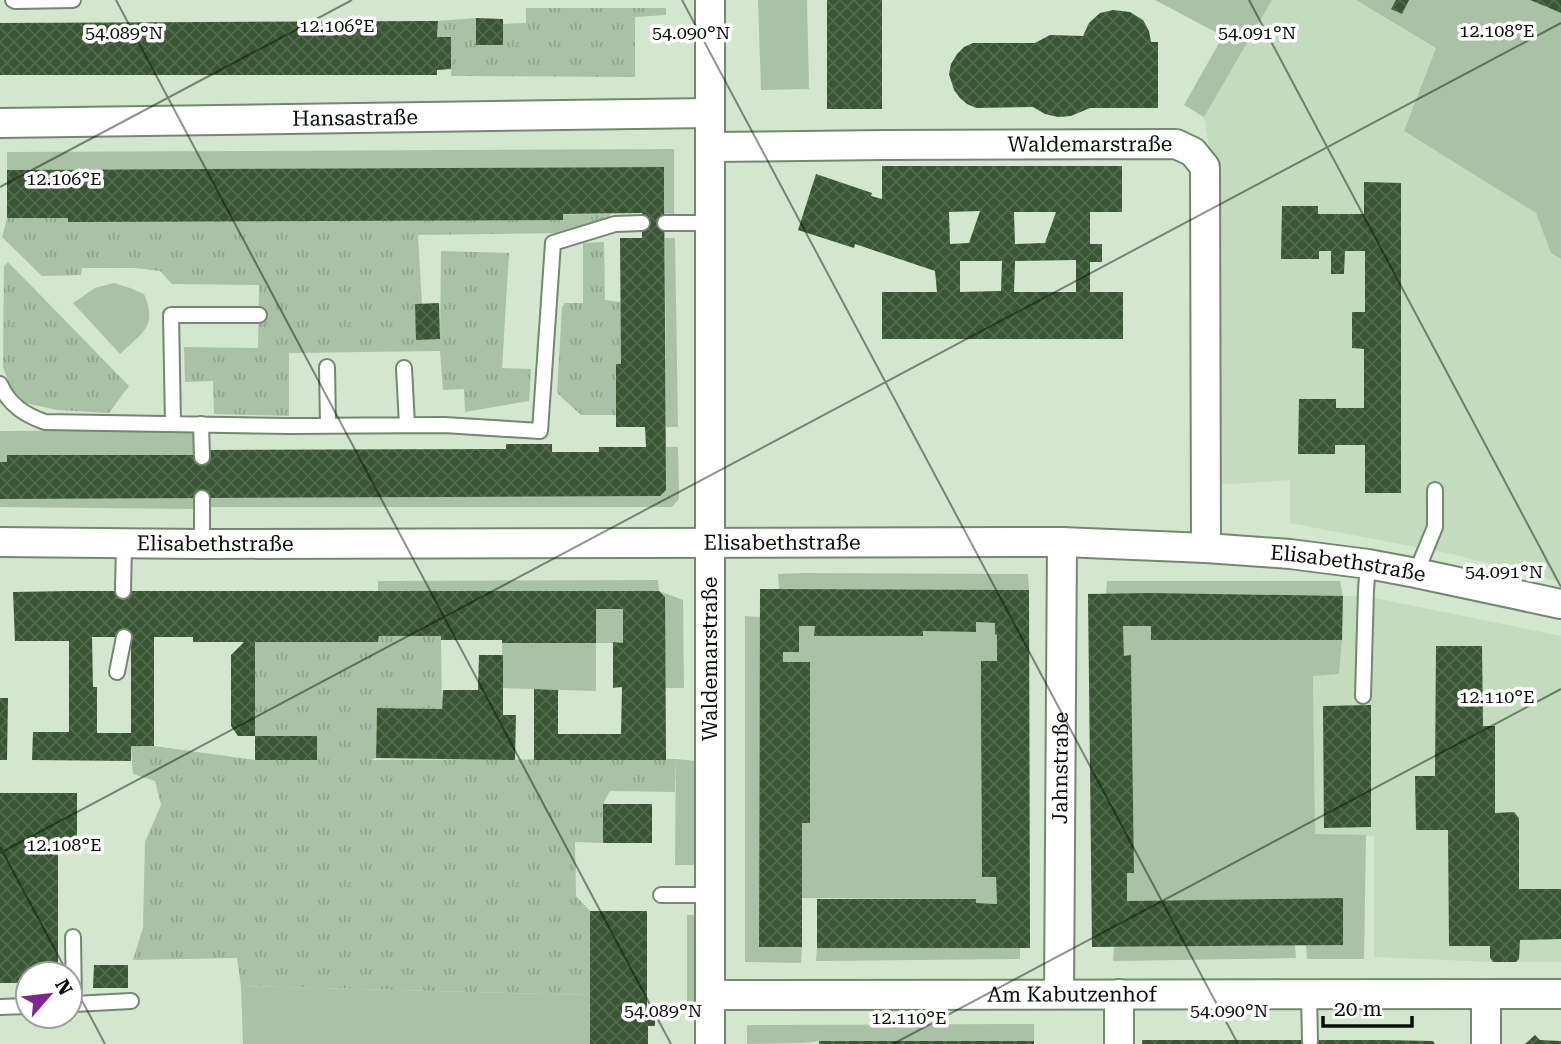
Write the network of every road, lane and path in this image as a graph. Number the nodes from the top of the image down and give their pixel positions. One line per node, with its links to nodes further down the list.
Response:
1 (13, 0): 2 (lane)
2 (74, 0)
3 (710, 0): 4 (street, Waldemarstraße)
4 (710, 113): 5 (street, Hansastraße); 6 (street, Waldemarstraße)
5 (0, 123)
6 (710, 147): 9 (street, Waldemarstraße); 26 (street, Waldemarstraße)
7 (642, 223): 17 (lane)
8 (664, 223): 9 (lane)
9 (710, 223): 25 (street, Waldemarstraße)
10 (259, 315): 14 (lane)
11 (327, 367): 16 (lane)
12 (404, 368): 17 (lane)
13 (0, 384): 14 (lane)
14 (173, 424): 15 (lane)
15 (201, 424): 16 (lane); 18 (lane)
16 (328, 425): 17 (lane)
17 (407, 425)
18 (202, 457)
19 (1435, 490): 28 (lane)
20 (202, 498): 24 (lane)
21 (0, 542): 23 (street, Elisabethstraße)
22 (1062, 542): 25 (street, Elisabethstraße); 26 (street, Elisabethstraße); 38 (street, Jahnstraße)
23 (124, 544): 24 (street, Elisabethstraße); 29 (lane)
24 (202, 544): 25 (street, Elisabethstraße)
25 (710, 544): 35 (street, Waldemarstraße)
26 (1206, 548): 27 (street, Elisabethstraße)
27 (1368, 564): 28 (street, Elisabethstraße); 33 (lane)
28 (1416, 572): 30 (street, Elisabethstraße)
29 (124, 591)
30 (1561, 604)
31 (124, 637): 32 (lane)
32 (117, 672)
33 (1363, 696)
34 (661, 895): 35 (lane)
35 (710, 895): 42 (street, Waldemarstraße)
36 (73, 937): 37 (lane)
37 (73, 960)
38 (1059, 994): 39 (street, Am Kabutzenhof); 42 (street, Am Kabutzenhof)
39 (1119, 994): 43 (street, Am Kabutzenhof); 48 (street)
40 (1486, 994): 41 (street, Am Kabutzenhof); 43 (street, Am Kabutzenhof); 49 (street)
41 (1561, 994)
42 (710, 995): 47 (street, Waldemarstraße)
43 (1309, 995): 46 (lane)
44 (131, 1001): 45 (lane)
45 (84, 1003)
46 (1310, 1041)
47 (710, 1044)
48 (1119, 1044)
49 (1486, 1044)

